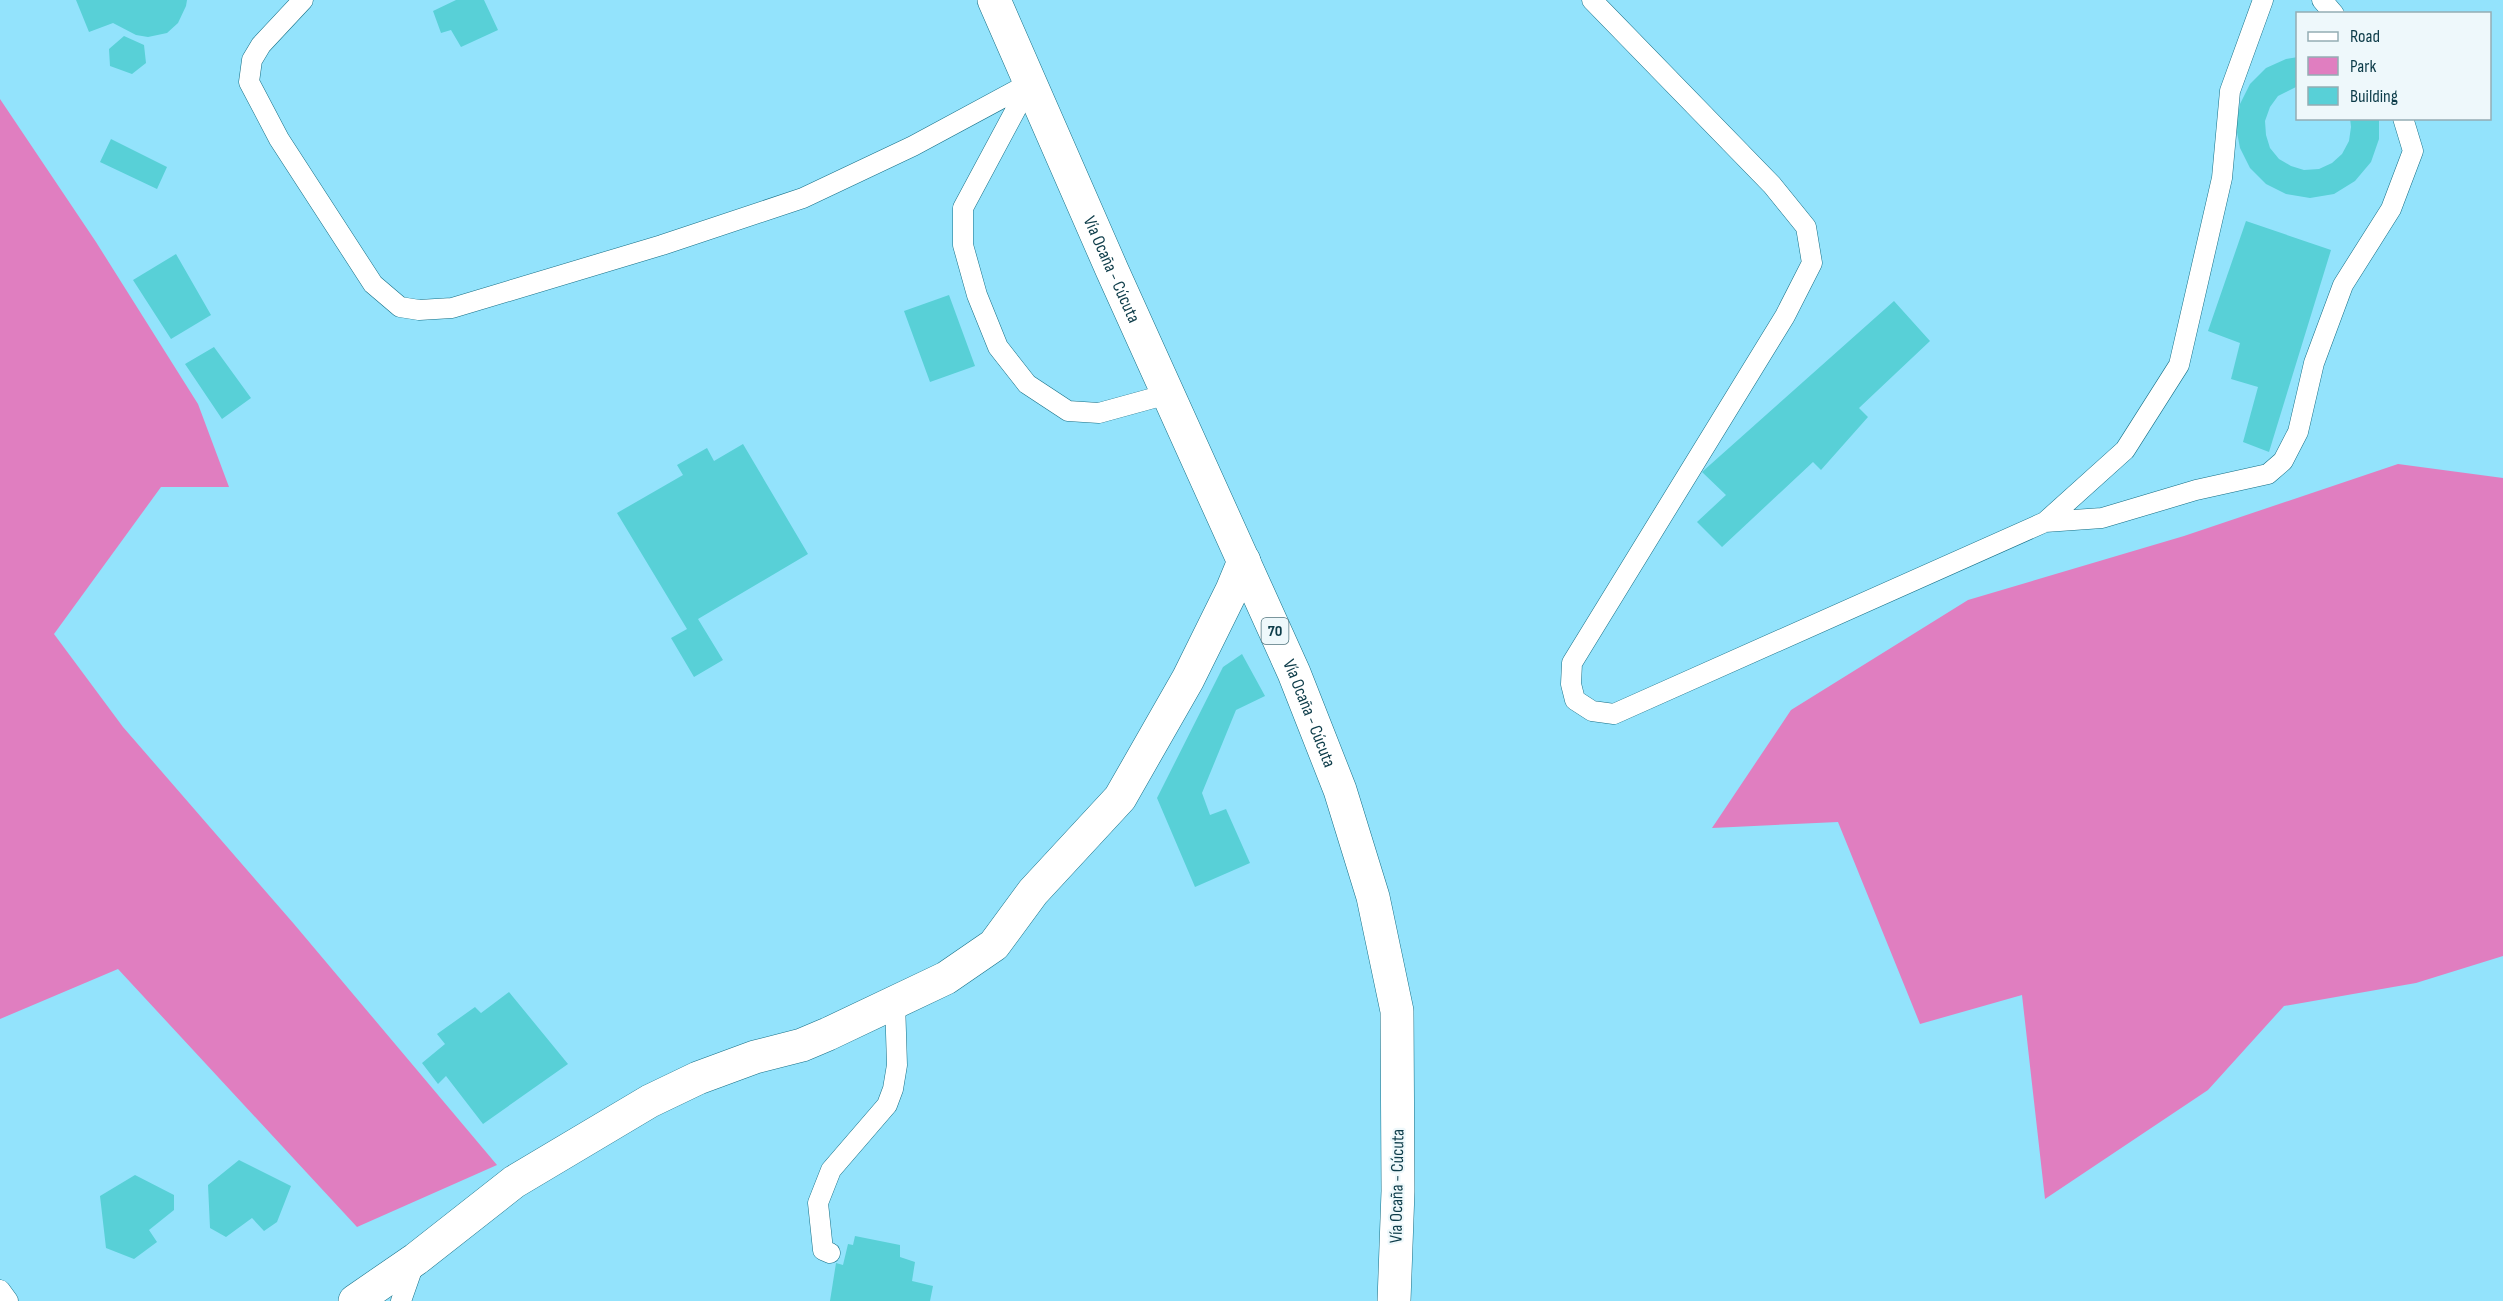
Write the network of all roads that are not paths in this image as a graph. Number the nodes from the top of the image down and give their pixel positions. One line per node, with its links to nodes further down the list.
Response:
1 (303, 0): 7 (lane)
2 (994, 0): 7 (main road, Vía Ocaña - Cúcuta / 70)
3 (1592, 0): 10 (lane)
4 (2263, 0): 10 (lane)
5 (2322, 0): 6 (lane)
6 (2332, 12)
7 (1030, 83): 9 (main road, Vía Ocaña - Cúcuta / 70); 9 (lane)
8 (2404, 120): 10 (lane)
9 (1168, 394): 11 (main road, Vía Ocaña - Cúcuta / 70)
10 (2045, 522)
11 (1244, 561): 12 (main road); 19 (main road, Vía Ocaña - Cúcuta / 70)
12 (895, 1001): 13 (lane); 14 (main road)
13 (830, 1253)
14 (416, 1259): 17 (main road); 18 (lane)
15 (0, 1290): 16 (lane)
16 (8, 1301)
17 (355, 1301)
18 (401, 1301)
19 (1394, 1301)

